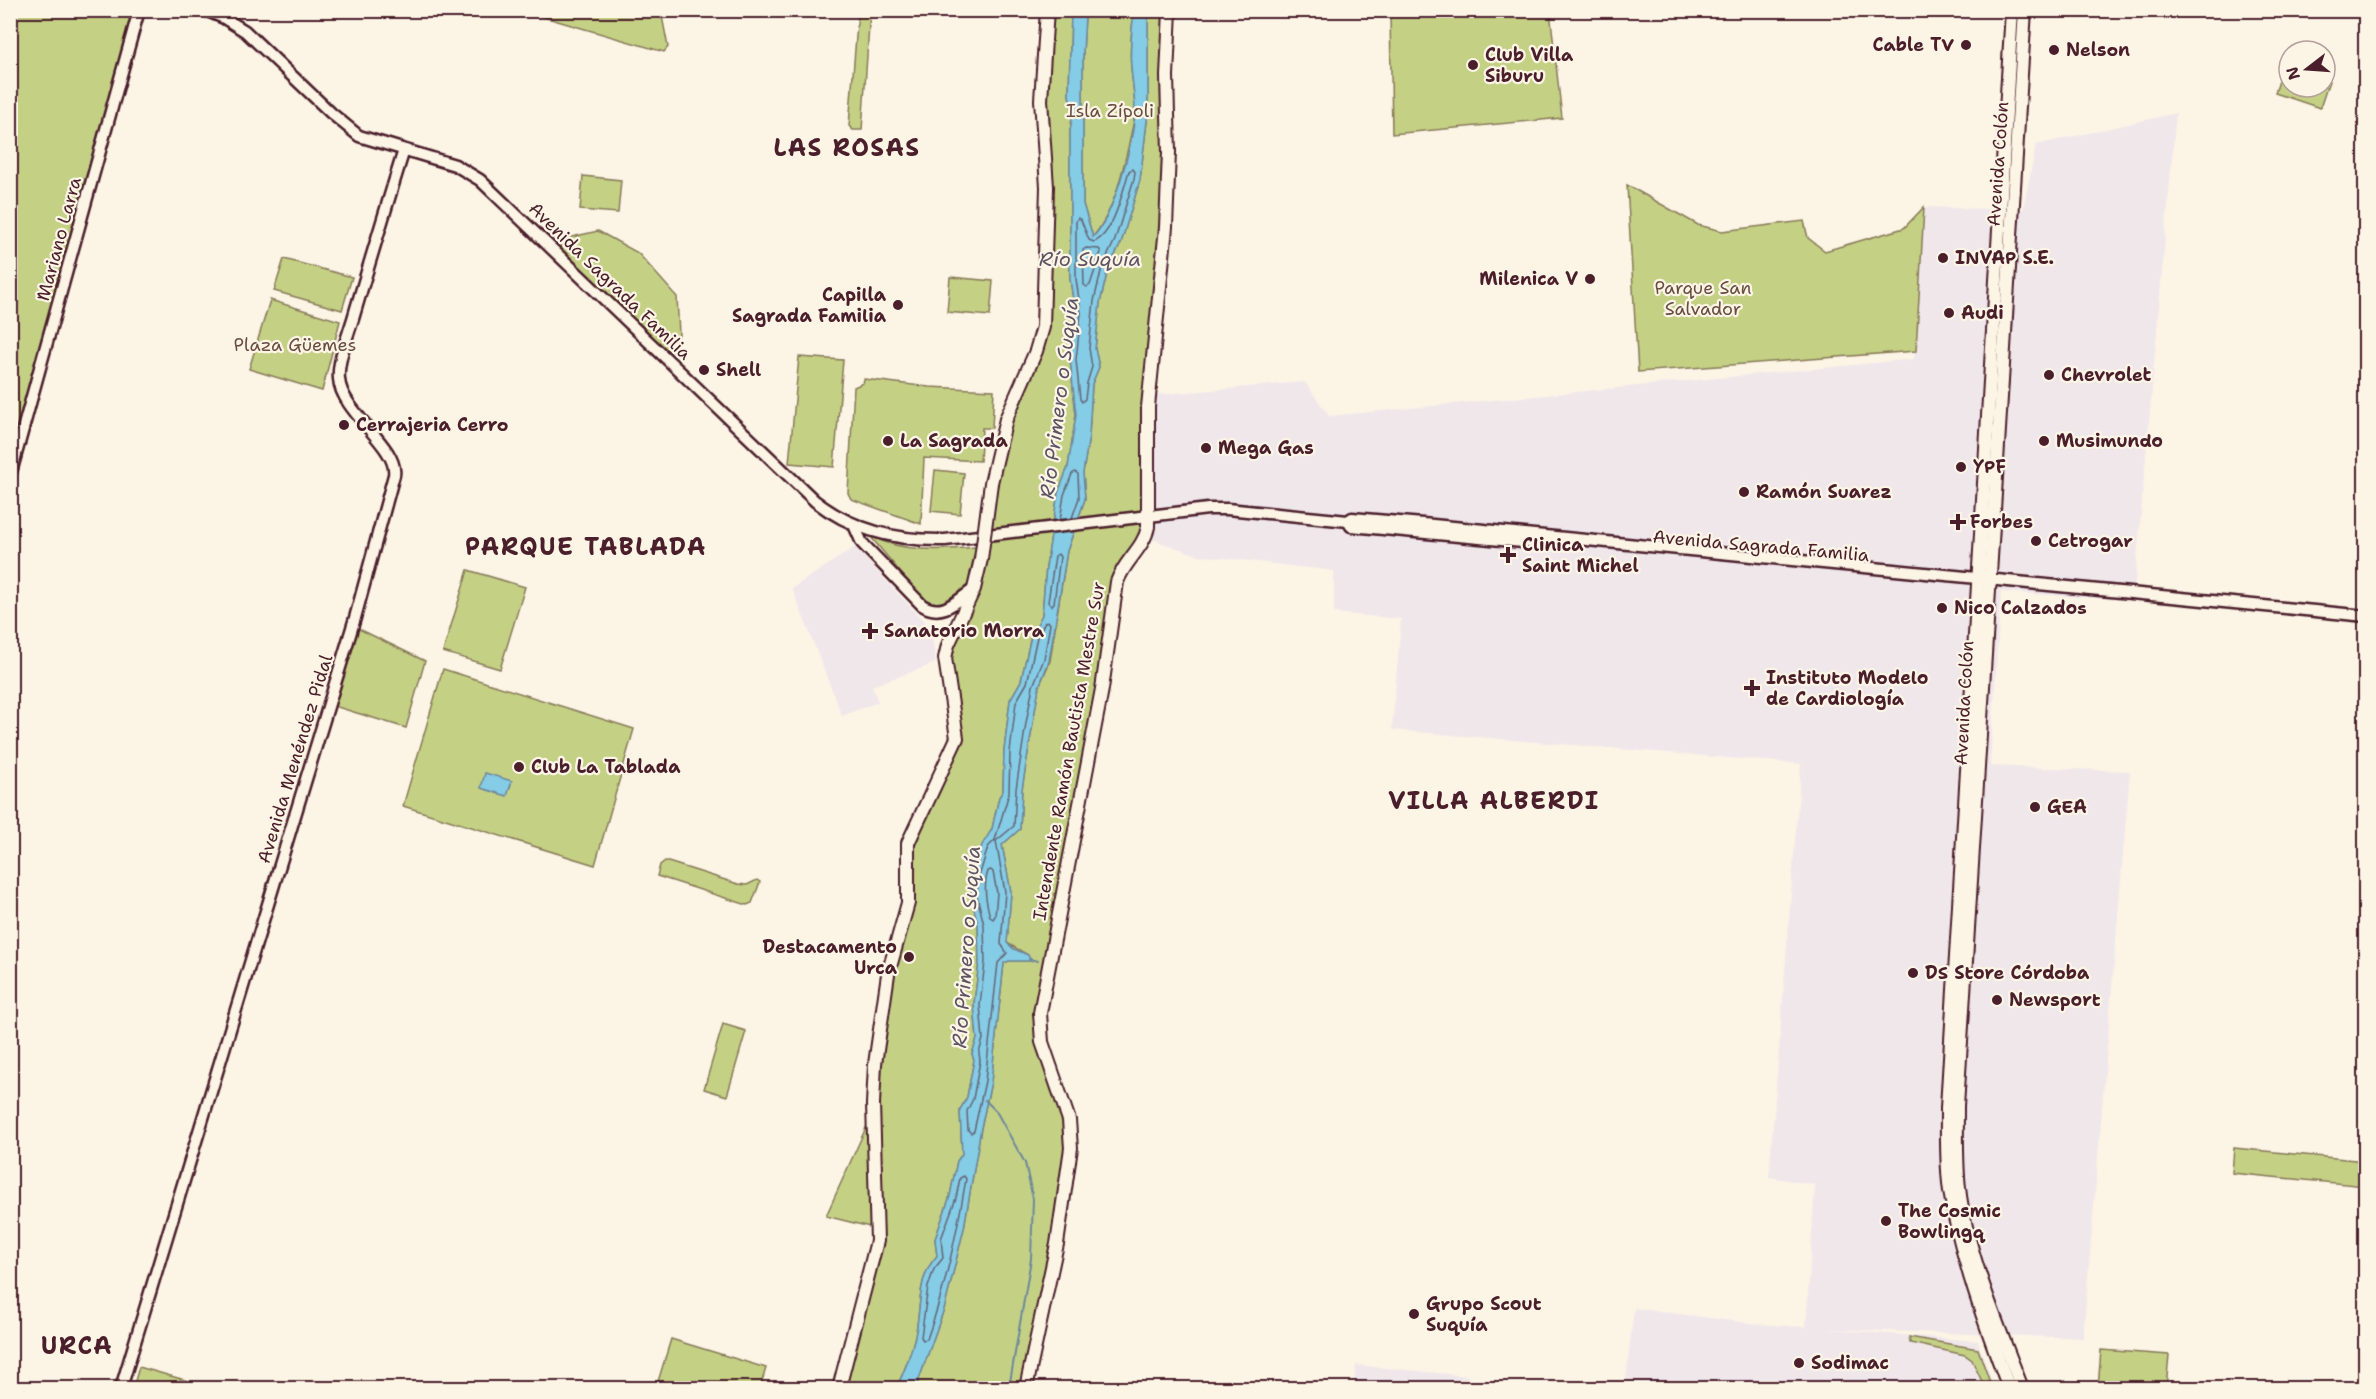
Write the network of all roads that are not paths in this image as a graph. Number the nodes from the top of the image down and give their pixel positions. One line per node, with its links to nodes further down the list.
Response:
1 (139, 10): 8 (main road, Mariano Larra)
2 (205, 10): 7 (main road, Avenida Sagrada Familia)
3 (1047, 10): 12 (main road, bridge)
4 (1170, 10): 9 (main road, Intendente Ramón Bautista Mestre Sur)
5 (2012, 10): 11 (main road, Avenida Colón)
6 (2025, 10): 11 (main road, Avenida Colón)
7 (404, 150): 10 (main road, Avenida Sagrada Familia); 14 (main road, Avenida Menéndez Pidal)
8 (10, 476)
9 (1148, 517): 10 (main road, Avenida Sagrada Familia); 11 (main road, Avenida Sagrada Familia); 16 (main road, Intendente Ramón Bautista Mestre Sur)
10 (854, 525): 12 (main road)
11 (1984, 579): 13 (main road, Avenida Sagrada Familia); 17 (main road, Avenida Colón); 18 (main road, Avenida Colón)
12 (974, 589): 15 (main road)
13 (2366, 616)
14 (121, 1389)
15 (839, 1389)
16 (1026, 1389)
17 (2009, 1389)
18 (2022, 1389)

